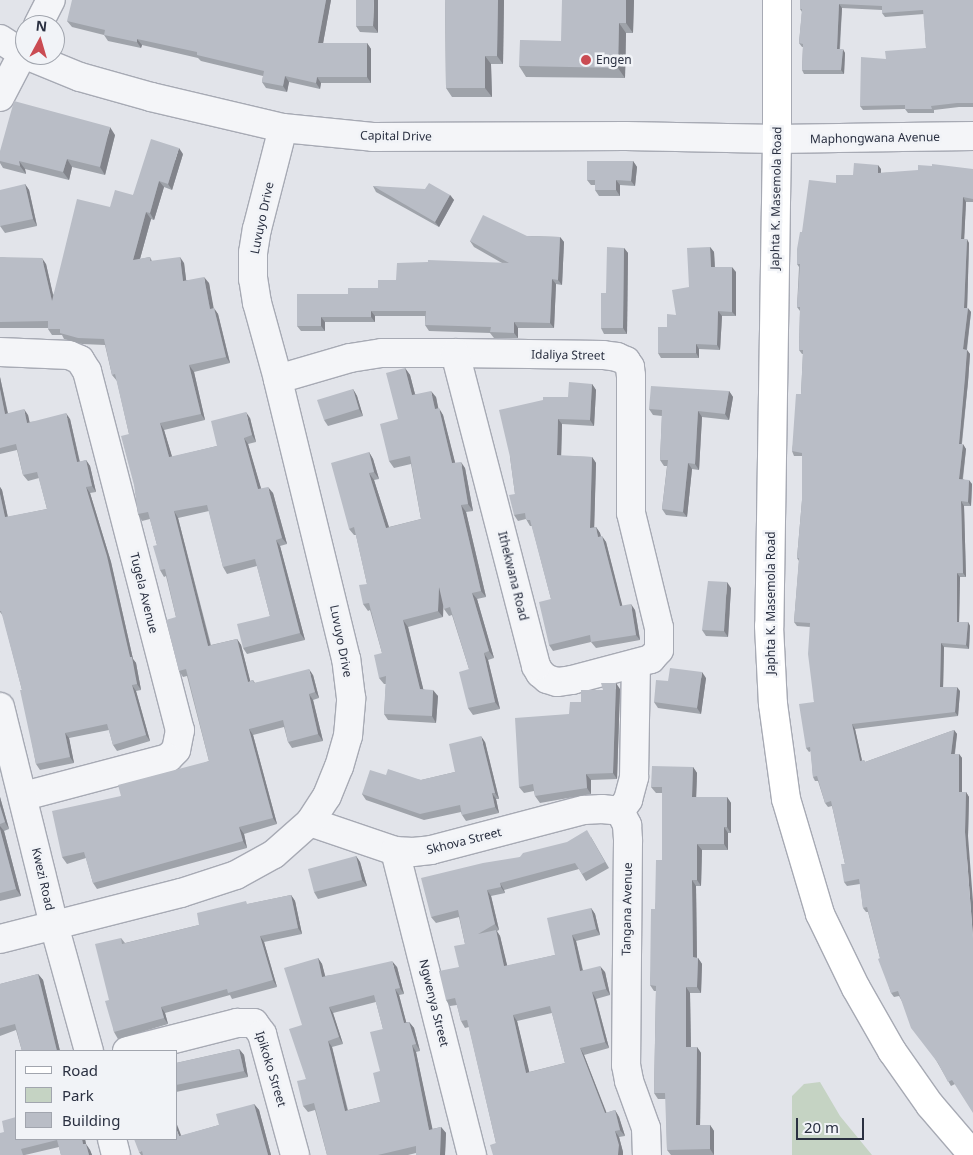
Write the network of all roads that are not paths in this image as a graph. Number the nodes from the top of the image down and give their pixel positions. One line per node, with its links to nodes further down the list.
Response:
1 (51, 0): 3 (street)
2 (777, 0): 9 (main road, Japhta K. Masemola Road)
3 (43, 15)
4 (15, 62): 6 (street)
5 (52, 65): 7 (street, Capital Drive)
6 (0, 97)
7 (283, 128): 9 (street, Capital Drive); 12 (street, Luvuyo Drive)
8 (973, 136): 9 (street, Maphongwana Avenue)
9 (777, 139): 29 (main road, Japhta K. Masemola Road)
10 (0, 352): 16 (street, Tugela Avenue)
11 (455, 353): 12 (street, Idaliya Street); 13 (street, Idaliya Street); 14 (street, Ithekwana Road)
12 (278, 379): 18 (street, Luvuyo Drive)
13 (659, 650): 14 (street, Ithekwana Road)
14 (636, 665): 17 (street)
15 (0, 707): 16 (street, Kwezi Road)
16 (24, 796): 20 (street, Kwezi Road)
17 (620, 811): 19 (street, Skhova Street); 28 (street, Tangana Avenue)
18 (310, 822): 19 (street, Skhova Street); 20 (street, Luvuyo Drive)
19 (395, 851): 27 (street, Ngwenya Street)
20 (54, 925): 21 (street, Luvuyo Drive); 22 (street, Kwezi Road)
21 (0, 939)
22 (89, 1050)
23 (131, 1050): 26 (street, Ipikoko Street)
24 (112, 1140): 25 (street)
25 (116, 1155)
26 (296, 1155)
27 (472, 1155)
28 (647, 1155)
29 (973, 1155)

